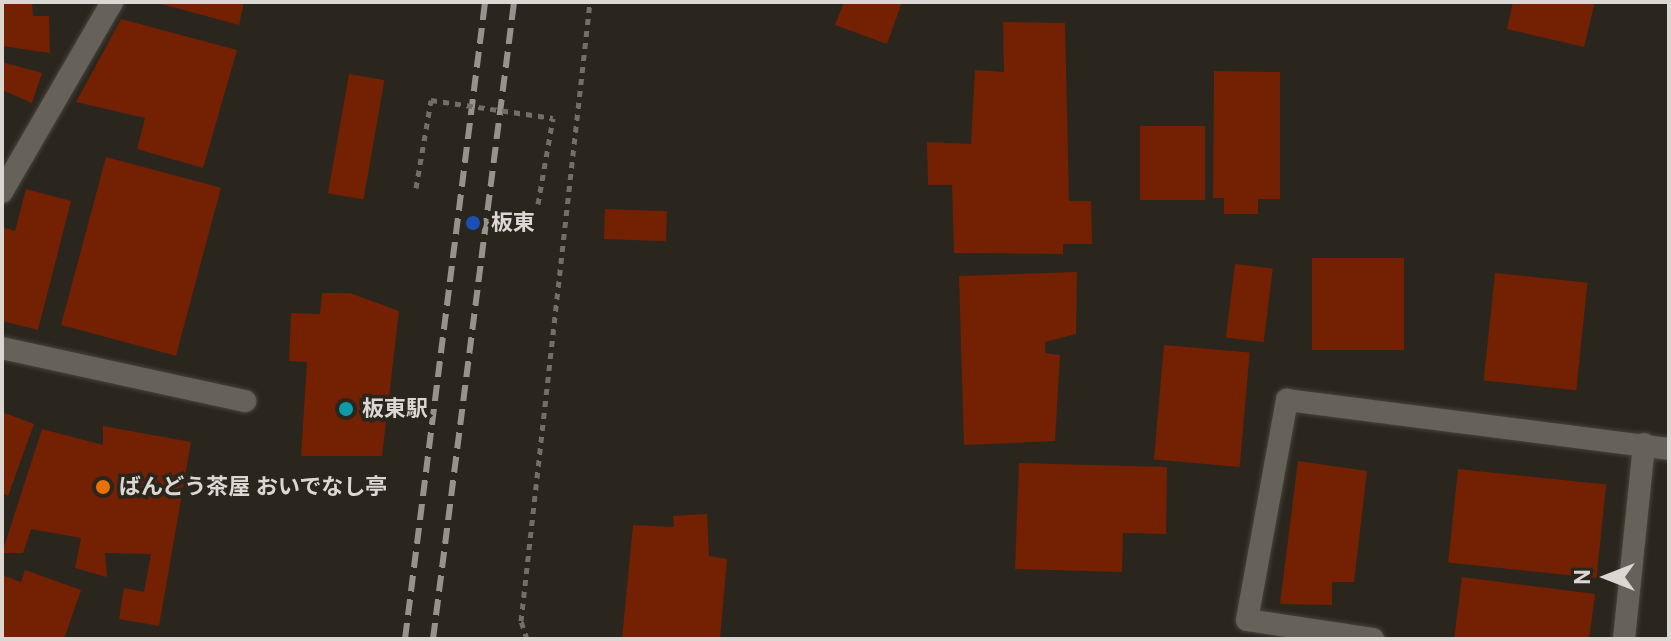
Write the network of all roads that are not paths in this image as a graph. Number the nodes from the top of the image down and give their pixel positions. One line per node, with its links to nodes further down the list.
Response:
1 (112, 2): 2 (street)
2 (2, 192)
3 (2, 348): 4 (street)
4 (245, 401)
5 (1644, 444): 6 (street); 7 (street); 8 (street)
6 (1669, 449)
7 (1373, 639)
8 (1624, 639)

